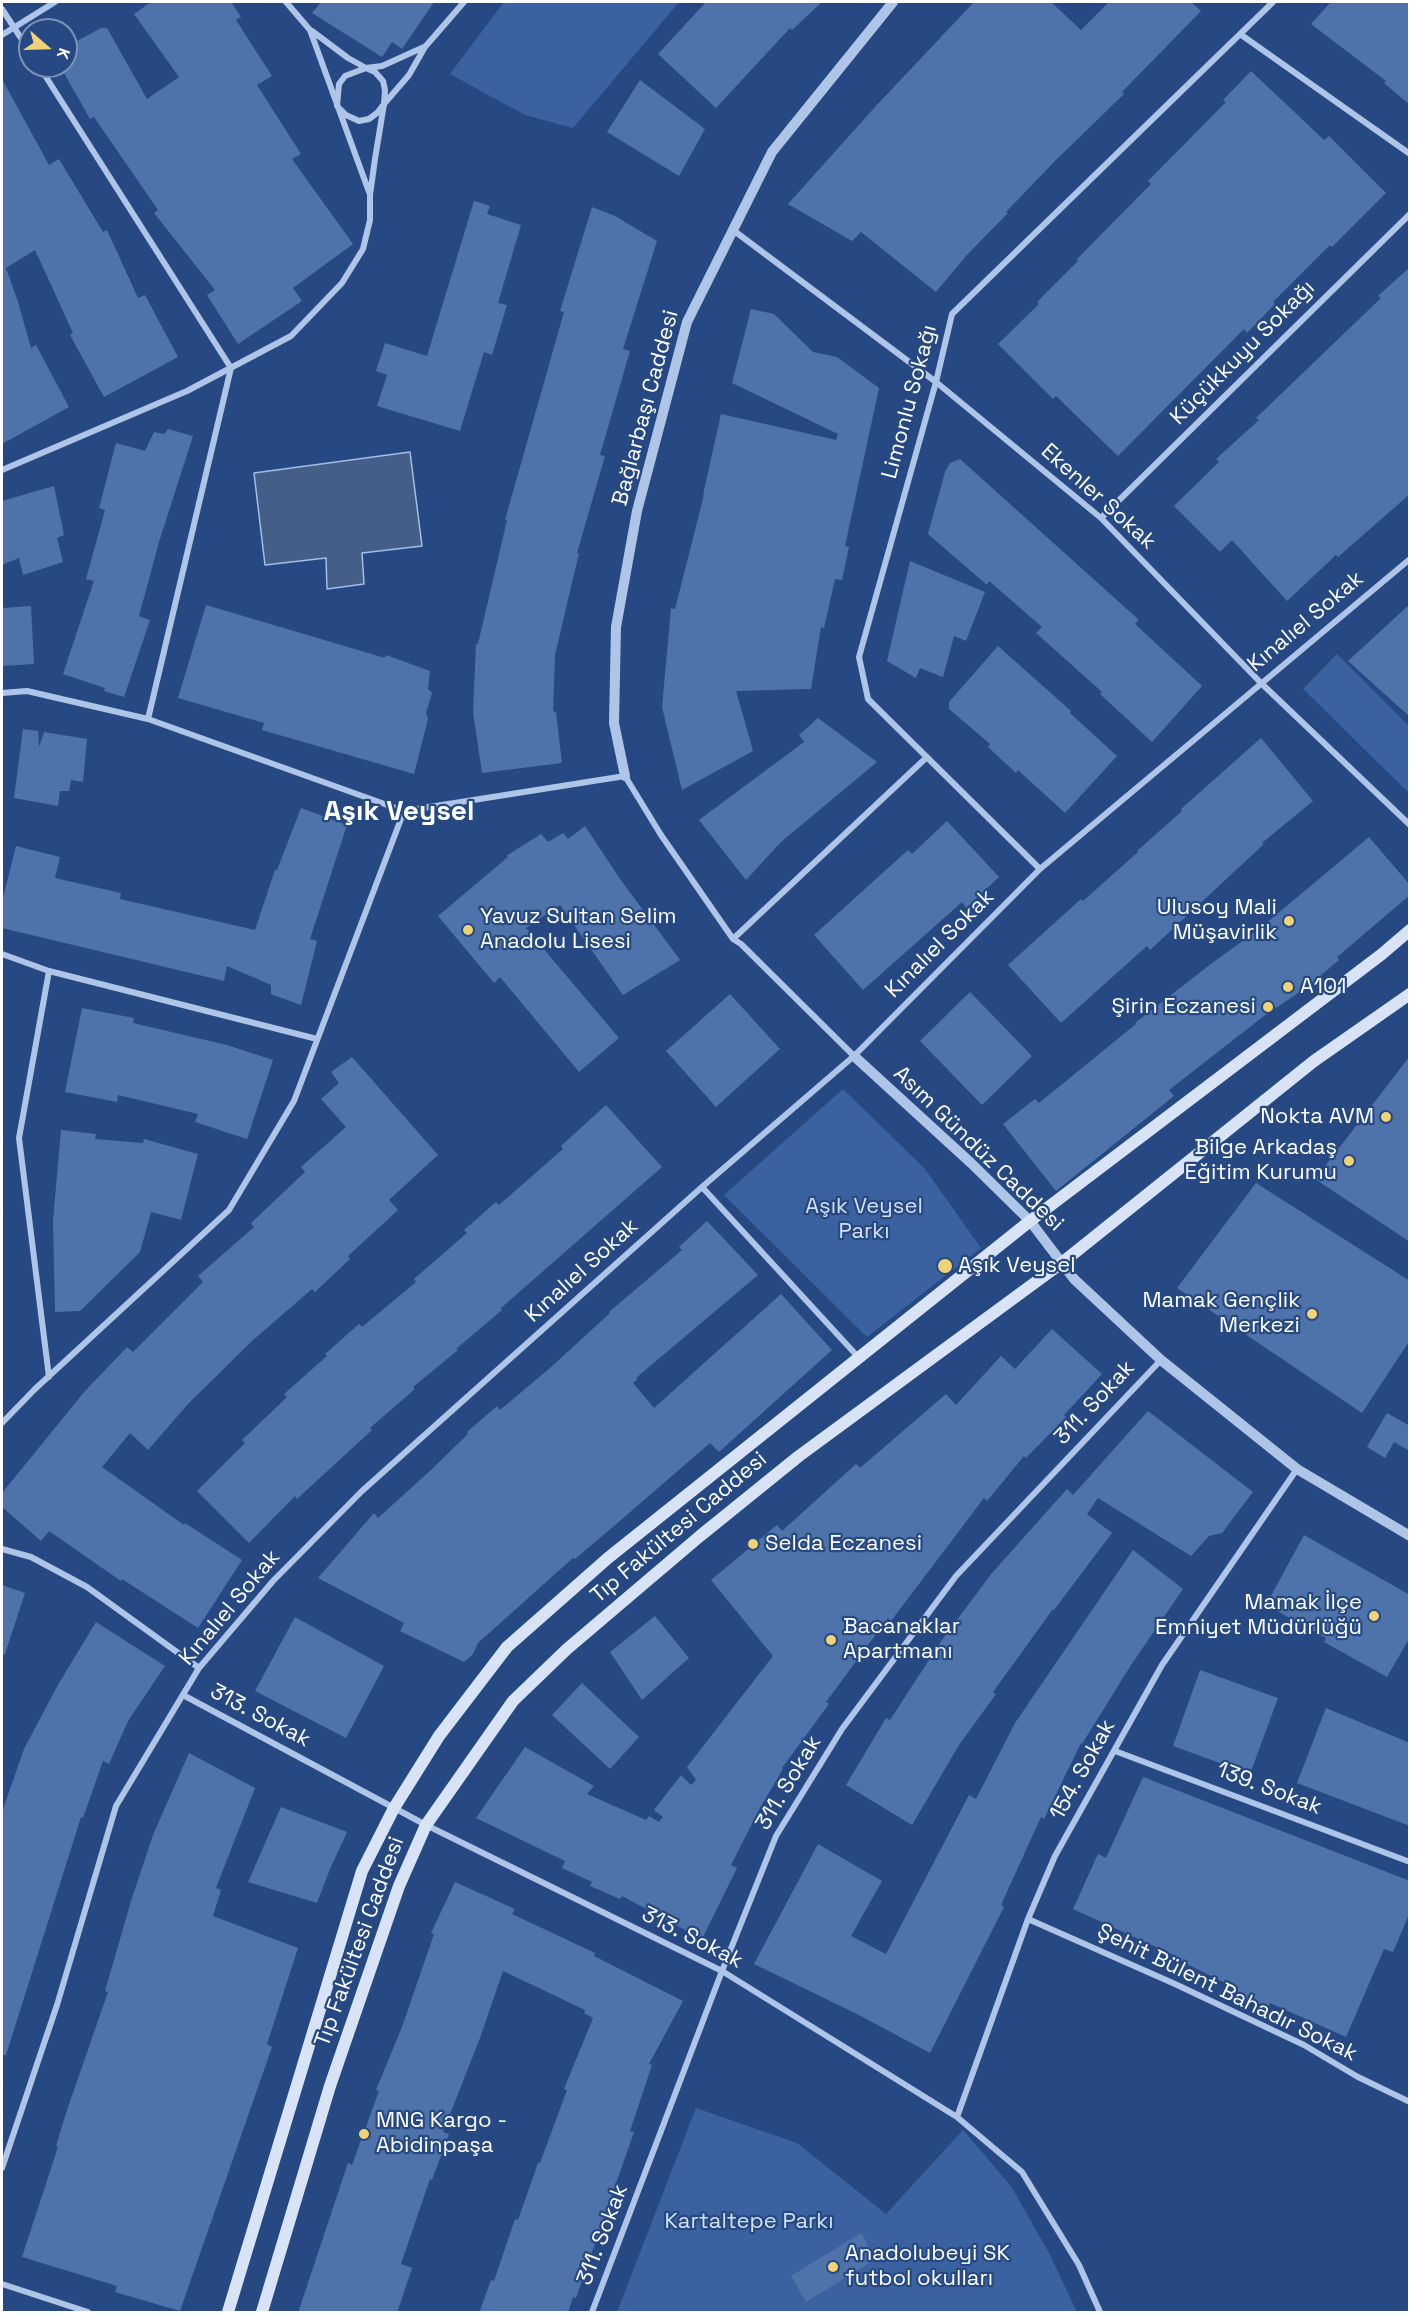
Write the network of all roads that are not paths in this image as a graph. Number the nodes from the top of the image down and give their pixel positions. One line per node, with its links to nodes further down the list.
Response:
1 (55, 2): 7 (street)
2 (286, 2): 8 (street)
3 (464, 2): 12 (street)
4 (893, 2): 20 (street, Bağlarbaşı Caddesi)
5 (1273, 2): 10 (street, Limonlu Sokağı)
6 (2, 9): 7 (street)
7 (15, 28): 9 (street); 11 (street)
8 (310, 30): 13 (street); 16 (street)
9 (18, 33)
10 (1240, 34): 17 (street); 22 (street, Limonlu Sokağı)
11 (2, 35)
12 (425, 47): 13 (street); 15 (street)
13 (366, 68): 15 (street); 16 (street)
14 (47, 78): 21 (street)
15 (384, 104): 16 (street); 18 (street)
16 (337, 106): 18 (street)
17 (1410, 154)
18 (370, 195): 21 (street)
19 (1410, 214): 24 (street, Küçükkuyu Sokağı)
20 (733, 230): 22 (street, Ekenler Sokak); 30 (street, Bağlarbaşı Caddesi)
21 (231, 368): 23 (street); 28 (street)
22 (936, 382): 24 (street, Ekenler Sokak); 29 (street, Limonlu Sokağı)
23 (2, 470)
24 (1101, 518): 26 (street, Ekenler Sokak)
25 (1410, 559): 26 (street, Kınalıel Sokak)
26 (1261, 683): 32 (street, Ekenler Sokak); 33 (street, Kınalıel Sokak)
27 (2, 693): 28 (street)
28 (148, 719): 31 (street)
29 (927, 757): 33 (street, Limonlu Sokağı); 35 (street)
30 (626, 776): 31 (street); 35 (street)
31 (404, 811): 39 (street)
32 (1410, 825)
33 (1040, 869): 40 (street, Kınalıel Sokak)
34 (1410, 930): 42 (main road)
35 (733, 939): 40 (street)
36 (2, 954): 37 (street)
37 (49, 970): 39 (street); 46 (street)
38 (1410, 994): 43 (main road, Tıp Fakültesi Caddesi)
39 (317, 1040): 46 (street)
40 (854, 1056): 41 (street, Kınalıel Sokak); 42 (street, Asım Gündüz Caddesi)
41 (702, 1187): 44 (street); 51 (street, Kınalıel Sokak)
42 (1030, 1221): 43 (street, Asım Gündüz Caddesi); 44 (main road)
43 (1063, 1262): 45 (street, Asım Gündüz Caddesi); 55 (main road, Tıp Fakültesi Caddesi)
44 (860, 1359): 54 (main road)
45 (1161, 1359): 48 (street, Asım Gündüz Caddesi); 58 (street, 311. Sokak)
46 (49, 1377): 47 (street)
47 (2, 1423)
48 (1297, 1469): 49 (street, Asım Gündüz Caddesi); 53 (street, 154. Sokak)
49 (1410, 1536)
50 (2, 1549): 51 (street)
51 (199, 1668): 52 (street, Kınalıel Sokak)
52 (183, 1695): 54 (street, 313. Sokak); 61 (street, Kınalıel Sokak)
53 (1115, 1751): 56 (street, 139. Sokak); 57 (street, 154. Sokak)
54 (394, 1808): 55 (street, 313. Sokak); 64 (main road)
55 (426, 1825): 58 (street, 313. Sokak); 65 (main road, Tıp Fakültesi Caddesi)
56 (1410, 1862)
57 (1028, 1919): 59 (street, Şehit Bülent Bahadır Sokak); 60 (street, 154. Sokak)
58 (722, 1971): 60 (street, 313. Sokak); 66 (street, 311. Sokak)
59 (1410, 2102)
60 (957, 2117): 67 (street, 313. Sokak)
61 (2, 2168)
62 (2, 2284): 63 (street)
63 (88, 2313)
64 (228, 2313)
65 (262, 2313)
66 (592, 2313)
67 (1100, 2313)

